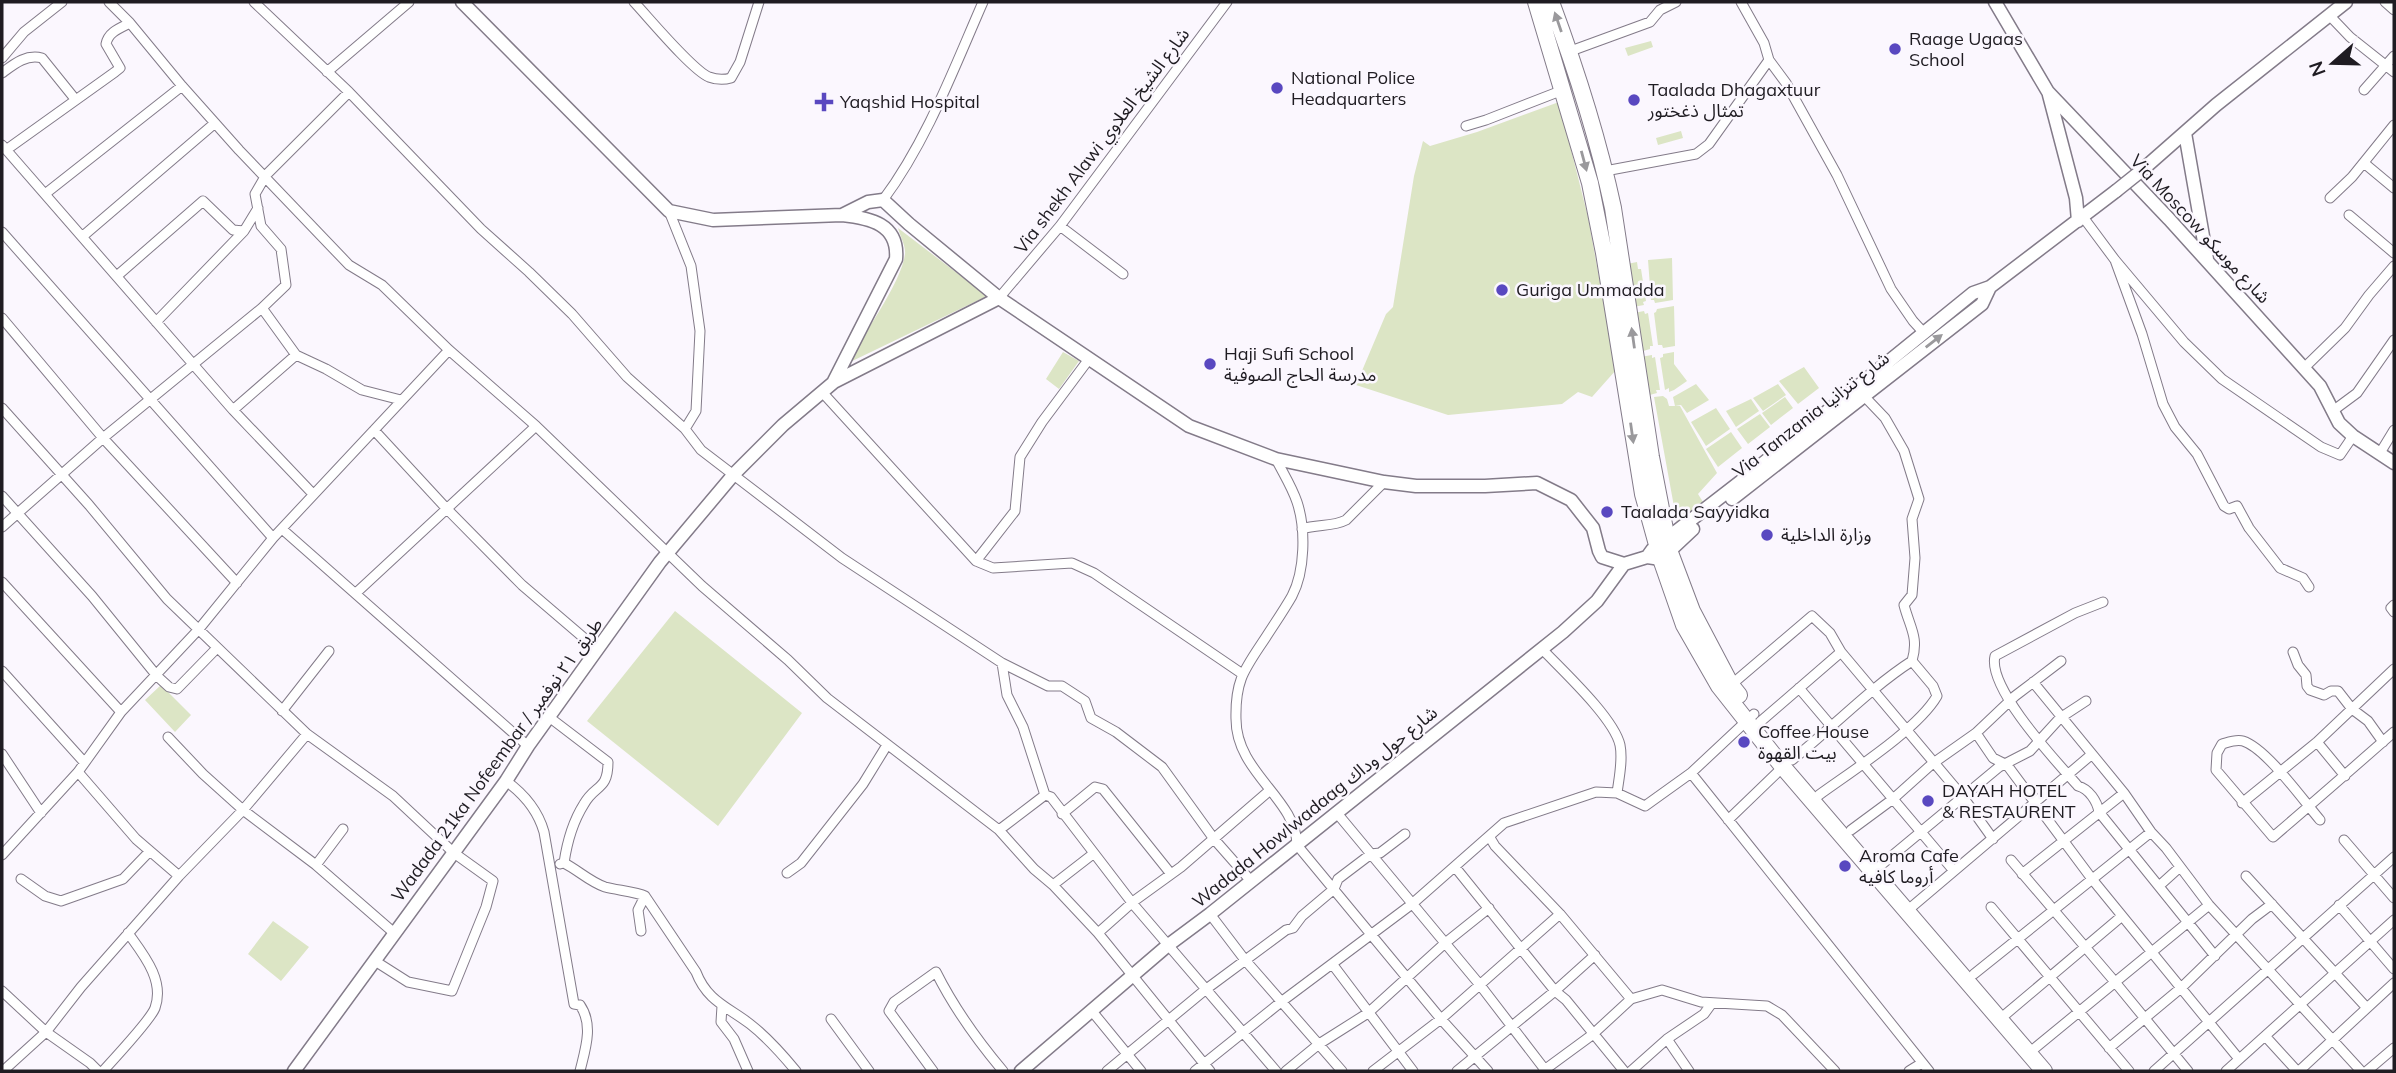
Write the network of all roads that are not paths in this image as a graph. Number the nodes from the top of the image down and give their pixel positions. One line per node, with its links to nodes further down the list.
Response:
1 (62, 2): 23 (street)
2 (109, 2): 19 (street)
3 (254, 2): 25 (street)
4 (409, 2): 25 (street)
5 (462, 2): 47 (street)
6 (634, 2): 7 (street)
7 (759, 2)
8 (983, 2): 45 (street)
9 (1227, 2): 51 (street, Via shekh Alawi شارع الشيخ العلاوي)
10 (1536, 2): 27 (highway)
11 (1551, 2): 20 (highway, one-way to 11)
12 (1676, 2): 20 (street)
13 (1741, 2): 22 (street)
14 (1995, 2): 30 (street, Via Moscow شارع موسكو)
15 (2346, 2): 18 (street, Via Tanzania شارع تنزانيا)
16 (2385, 2): 17 (street)
17 (2394, 10)
18 (2329, 15): 24 (street); 37 (street, Via Tanzania شارع تنزانيا)
19 (130, 23): 26 (street); 31 (street)
20 (1568, 52): 32 (highway)
21 (2394, 56): 24 (street)
22 (1769, 60): 40 (street); 66 (street)
23 (3, 66): 31 (street)
24 (2391, 69): 28 (street)
25 (327, 72): 29 (street)
26 (182, 86): 34 (street); 43 (street)
27 (1563, 90): 33 (highway); 36 (street)
28 (2364, 90)
29 (349, 92): 41 (street); 84 (street)
30 (2048, 92): 50 (street); 57 (street, Via Moscow شارع موسكو)
31 (75, 99): 38 (street)
32 (1588, 112): 33 (highway); 40 (highway)
33 (1574, 121): 76 (highway, one-way to 76)
34 (215, 123): 41 (street); 54 (street)
35 (2394, 125): 39 (street)
36 (1466, 126)
37 (2185, 133): 50 (street, Via Tanzania شارع تنزانيا, bridge); 57 (street)
38 (4, 147): 43 (street)
39 (2364, 163): 42 (street); 44 (street)
40 (1605, 171): 76 (highway, one-way to 40)
41 (266, 175): 46 (street); 68 (street)
42 (2394, 188)
43 (45, 194): 54 (street)
44 (2330, 198)
45 (883, 200): 48 (street); 62 (street)
46 (258, 208): 52 (street); 63 (street)
47 (669, 211): 48 (street); 84 (street)
48 (842, 215): 74 (street)
49 (2349, 215): 55 (street)
50 (2080, 219): 56 (street); 61 (street, Via Tanzania شارع تنزانيا)
51 (1060, 226): 59 (street); 62 (street, Via shekh Alawi شارع الشيخ العلاوي)
52 (244, 231): 60 (street); 65 (street)
53 (2, 232): 79 (street)
54 (83, 236): 60 (street)
55 (2394, 253)
56 (2115, 260): 87 (street); 109 (street)
57 (2207, 263): 72 (street, Via Moscow شارع موسكو)
58 (2394, 266): 72 (street)
59 (1123, 274)
60 (118, 275): 65 (street)
61 (1990, 287): 66 (street, Via Tanzania شارع تنزانيا); 73 (street, Via Tanzania شارع تنزانيا, one-way to 61)
62 (999, 298): 70 (street); 74 (street)
63 (262, 308): 69 (street); 71 (street)
64 (2, 318): 88 (street)
65 (156, 322): 71 (street)
66 (1924, 333): 73 (street, Via Tanzania شارع تنزانيا)
67 (2394, 340): 82 (street)
68 (449, 350): 78 (street); 83 (street)
69 (296, 355): 78 (street); 81 (street)
70 (1090, 359): 90 (street); 105 (street)
71 (194, 364): 79 (street); 81 (street)
72 (2304, 368): 82 (street, Via Moscow شارع موسكو)
73 (1881, 375): 77 (street, Via Tanzania شارع تنزانيا); 103 (street, Via Tanzania شارع تنزانيا)
74 (834, 382): 75 (street, Wadada 21ka Nofeembar / طريق ٢١ نوفمبر)
75 (822, 392): 93 (street, Wadada 21ka Nofeembar / طريق ٢١ نوفمبر); 105 (street)
76 (1634, 393): 103 (highway)
77 (1864, 396): 103 (street, Via Tanzania شارع تنزانيا); 121 (street)
78 (401, 400): 85 (street)
79 (150, 401): 88 (street); 102 (street)
80 (2, 408): 92 (street)
81 (233, 410): 95 (street)
82 (2334, 410): 87 (street, Via Moscow شارع موسكو)
83 (536, 426): 97 (street); 104 (street)
84 (685, 429): 93 (street)
85 (374, 430): 95 (street); 97 (street)
86 (2394, 430): 89 (street)
87 (2353, 436): 89 (street, Via Moscow شارع موسكو)
88 (103, 438): 92 (street); 108 (street)
89 (2379, 453): 91 (street, Via Moscow شارع موسكو)
90 (1276, 459): 94 (street); 101 (street)
91 (2394, 463)
92 (61, 474): 98 (street); 114 (street)
93 (734, 474): 104 (street, Wadada 21ka Nofeembar / طريق ٢١ نوفمبر); 123 (street)
94 (1384, 482): 101 (street); 106 (street)
95 (313, 494): 100 (street)
96 (2, 496): 98 (street)
97 (446, 508): 110 (street); 117 (street)
98 (16, 513): 99 (street); 127 (street)
99 (2, 527)
100 (282, 529): 102 (street); 110 (street)
101 (1302, 529): 126 (street)
102 (273, 538): 108 (street)
103 (1660, 550): 106 (street, Via Tanzania شارع تنزانيا); 130 (highway); 141 (highway)
104 (668, 553): 117 (street, Wadada 21ka Nofeembar / طريق ٢١ نوفمبر); 151 (street)
105 (976, 561): 126 (street)
106 (1624, 564): 116 (street, Wadada Howlwadaag شارع حول وداك)
107 (2, 582): 138 (street)
108 (237, 583): 114 (street)
109 (2309, 587)
110 (356, 593): 152 (street)
111 (2103, 602): 135 (street)
112 (2394, 605): 113 (street)
113 (2394, 612)
114 (199, 629): 115 (street); 127 (street)
115 (218, 648): 127 (street); 137 (street)
116 (1542, 649): 167 (street); 177 (street, Wadada Howlwadaag شارع حول وداك)
117 (598, 650): 139 (street, Wadada 21ka Nofeembar / طريق ٢١ نوفمبر)
118 (329, 652): 137 (street)
119 (1840, 652): 130 (street); 132 (street); 133 (street)
120 (2293, 652): 136 (street)
121 (1912, 661): 133 (street); 143 (street)
122 (2061, 661): 129 (street)
123 (1002, 663): 169 (street); 190 (street)
124 (2394, 669): 128 (street)
125 (2, 671): 155 (street)
126 (1241, 673): 166 (street)
127 (157, 676): 138 (street)
128 (2385, 677): 131 (street); 136 (street)
129 (2033, 682): 135 (street); 140 (street)
130 (1731, 685): 141 (highway)
131 (2394, 685)
132 (1800, 688): 141 (street); 142 (street)
133 (1873, 692): 142 (street); 143 (street)
134 (2086, 701): 140 (street)
135 (2010, 703): 145 (street); 148 (street)
136 (2352, 709): 149 (street); 150 (street)
137 (282, 711): 146 (street)
138 (121, 712): 155 (street)
139 (548, 717): 152 (street, Wadada 21ka Nofeembar / طريق ٢١ نوفمبر); 203 (street)
140 (2060, 718): 148 (street); 154 (street)
141 (1753, 719): 157 (highway); 162 (street)
142 (1833, 727): 156 (street); 157 (street)
143 (1905, 731): 156 (street); 158 (street)
144 (2394, 732): 150 (street)
145 (1976, 733): 158 (street); 159 (street)
146 (307, 734): 176 (street); 198 (street)
147 (168, 737): 176 (street)
148 (2040, 740): 159 (street); 163 (street)
149 (2317, 742): 160 (street); 164 (street)
150 (2383, 742): 164 (street)
151 (887, 745): 184 (street); 210 (street)
152 (528, 746): 165 (street, Wadada 21ka Nofeembar / طريق ٢١ نوفمبر)
153 (2, 754): 179 (street)
154 (2091, 755): 163 (street); 168 (street)
155 (84, 762): 161 (street)
156 (1863, 763): 170 (street); 172 (street)
157 (1788, 764): 170 (highway); 181 (street); 229 (highway)
158 (1933, 764): 171 (street); 172 (street)
159 (2007, 765): 171 (street); 173 (street)
160 (2279, 771): 174 (street); 174 (street); 175 (street)
161 (78, 772): 179 (street); 197 (street)
162 (1691, 773): 167 (street); 181 (street)
163 (2067, 774): 173 (street); 178 (street)
164 (2345, 776): 175 (street)
165 (506, 781): 198 (street, Wadada 21ka Nofeembar / طريق ٢١ نوفمبر); 206 (street)
166 (1269, 791): 190 (street); 194 (street)
167 (1618, 793): 189 (street)
168 (2124, 793): 178 (street); 187 (street)
169 (1045, 795): 180 (street); 184 (street)
170 (1819, 795): 185 (highway)
171 (1963, 797): 186 (street); 191 (street)
172 (1893, 799): 185 (street); 186 (street)
173 (2035, 803): 191 (street); 193 (street)
174 (2242, 803): 175 (street)
175 (2309, 806): 182 (street)
176 (243, 810): 204 (street); 214 (street)
177 (1336, 812): 194 (street, Wadada Howlwadaag شارع حول وداك); 200 (street)
178 (2099, 812): 193 (street); 196 (street)
179 (41, 813): 195 (street)
180 (1062, 814): 199 (street); 211 (street)
181 (1728, 820): 303 (street)
182 (2320, 820)
183 (343, 829): 204 (street)
184 (999, 830): 219 (street)
185 (1851, 830): 205 (highway)
186 (1920, 831): 205 (street); 209 (street)
187 (2151, 832): 196 (street); 208 (street)
188 (1405, 834): 200 (street)
189 (1489, 836): 207 (street); 233 (street)
190 (1214, 839): 211 (street); 218 (street)
191 (1993, 839): 209 (street)
192 (2344, 840): 213 (street)
193 (2064, 843): 212 (street); 217 (street)
194 (1297, 845): 218 (street, Wadada Howlwadaag شارع حول وداك); 221 (street)
195 (3, 850)
196 (2129, 850): 217 (street); 220 (street)
197 (149, 852): 214 (street); 216 (street)
198 (454, 853): 239 (street, Wadada 21ka Nofeembar / طريق ٢١ نوفمبر); 255 (street)
199 (1093, 854): 219 (street); 224 (street)
200 (1371, 854): 221 (street); 225 (street)
201 (2394, 857): 213 (street)
202 (2011, 860): 212 (street)
203 (564, 863): 206 (street); 222 (street)
204 (316, 865): 239 (street)
205 (1881, 865): 229 (highway)
206 (551, 866): 309 (street)
207 (1455, 867): 225 (street); 231 (street)
208 (2180, 867): 220 (street); 227 (street)
209 (1954, 871): 229 (street)
210 (787, 873)
211 (1171, 874): 224 (street)
212 (2022, 874): 232 (street)
213 (2374, 875): 223 (street); 228 (street)
214 (179, 876): 240 (street)
215 (2246, 876): 226 (street)
216 (21, 879)
217 (2092, 880): 232 (street); 235 (street)
218 (1251, 881): 234 (street, Wadada Howlwadaag شارع حول وداك)
219 (1053, 885): 241 (street)
220 (2159, 886): 237 (street)
221 (1334, 889): 242 (street); 254 (street)
222 (645, 896): 238 (street); 274 (street)
223 (2394, 898)
224 (1133, 904): 241 (street); 248 (street)
225 (1412, 904): 242 (street); 247 (street)
226 (2272, 904): 243 (street); 245 (street)
227 (2209, 905): 237 (street); 243 (street)
228 (2339, 905): 245 (street); 246 (street)
229 (1911, 907): 259 (highway); 333 (highway)
230 (1991, 907): 244 (street)
231 (1489, 908): 247 (street); 250 (street)
232 (2054, 911): 244 (street); 249 (street)
233 (1560, 914): 250 (street); 252 (street)
234 (1210, 915): 248 (street, Wadada Howlwadaag شارع حول وداك); 254 (street)
235 (2122, 916): 249 (street); 251 (street)
236 (2394, 920): 246 (street)
237 (2187, 922): 251 (street); 253 (street)
238 (641, 931)
239 (393, 932): 255 (street, Wadada 21ka Nofeembar / طريق ٢١ نوفمبر)
240 (128, 933): 287 (street); 307 (street)
241 (1098, 933): 261 (street)
242 (1372, 935): 256 (street); 263 (street)
243 (2236, 936): 253 (street); 258 (street)
244 (2018, 939): 259 (street); 262 (street)
245 (2305, 939): 258 (street); 260 (street)
246 (2371, 941): 257 (street); 260 (street)
247 (1444, 944): 263 (street); 266 (street)
248 (1167, 946): 261 (street, Wadada Howlwadaag شارع حول وداك); 268 (street)
249 (2085, 946): 262 (street); 264 (street)
250 (1522, 949): 266 (street); 270 (street)
251 (2151, 951): 264 (street); 267 (street)
252 (1595, 955): 270 (street); 271 (street)
253 (2216, 956): 267 (street)
254 (1245, 960): 268 (street); 272 (street)
255 (375, 961): 308 (street, Wadada 21ka Nofeembar / طريق ٢١ نوفمبر)
256 (1334, 965): 272 (street); 279 (street)
257 (2394, 969)
258 (2267, 971): 275 (street); 285 (street)
259 (1973, 974): 280 (highway)
260 (2336, 974): 275 (street); 276 (street)
261 (1132, 976): 277 (street, Wadada Howlwadaag شارع حول وداك); 283 (street)
262 (2050, 978): 278 (street); 280 (street)
263 (1407, 979): 279 (street); 284 (street)
264 (2115, 982): 278 (street); 281 (street)
265 (2394, 983): 276 (street)
266 (1480, 985): 284 (street); 286 (street)
267 (2182, 988): 281 (street); 285 (street)
268 (1205, 990): 283 (street); 288 (street)
269 (2, 991): 287 (street)
270 (1555, 991): 286 (street); 289 (street)
271 (1631, 999): 273 (street); 289 (street)
272 (1281, 1002): 288 (street); 293 (street)
273 (1712, 1003): 291 (street); 330 (street)
274 (722, 1006): 310 (street); 311 (street)
275 (2301, 1006): 290 (street); 292 (street)
276 (2367, 1008): 292 (street)
277 (1091, 1010): 298 (street); 315 (street, Wadada Howlwadaag شارع حول وداك)
278 (2078, 1012): 294 (street); 295 (street)
279 (1368, 1013): 293 (street); 297 (street)
280 (2006, 1014): 294 (highway)
281 (2144, 1018): 295 (street); 299 (street)
282 (831, 1019): 312 (street)
283 (1168, 1019): 298 (street); 304 (street)
284 (1441, 1019): 297 (street); 300 (street)
285 (2210, 1022): 299 (street); 301 (street)
286 (1510, 1027): 300 (street); 326 (street)
287 (46, 1032): 302 (street); 305 (street)
288 (1242, 1033): 304 (street); 319 (street)
289 (1592, 1035): 326 (street); 327 (street)
290 (2266, 1037): 301 (street); 339 (street)
291 (1667, 1040): 328 (street); 329 (street)
292 (2331, 1040): 339 (street); 340 (street)
293 (1319, 1044): 320 (street); 321 (street)
294 (2035, 1048): 334 (highway)
295 (2109, 1048): 335 (street)
296 (2394, 1048): 341 (street)
297 (1399, 1052): 322 (street); 323 (street)
298 (1127, 1054): 316 (street); 317 (street)
299 (2173, 1054): 336 (street); 337 (street)
300 (1475, 1057): 324 (street); 325 (street)
301 (2239, 1059): 338 (street)
302 (90, 1063): 306 (street); 307 (street)
303 (1922, 1063): 331 (street); 332 (street)
304 (1207, 1068): 318 (street)
305 (3, 1071)
306 (80, 1071)
307 (101, 1071)
308 (294, 1071)
309 (580, 1071)
310 (748, 1071)
311 (796, 1071)
312 (869, 1071)
313 (933, 1071): 314 (street)
314 (1003, 1071)
315 (1021, 1071)
316 (1107, 1071)
317 (1141, 1071)
318 (1195, 1071)
319 (1276, 1071)
320 (1286, 1071)
321 (1342, 1071)
322 (1373, 1071)
323 (1413, 1071)
324 (1457, 1071)
325 (1488, 1071)
326 (1544, 1071)
327 (1624, 1071)
328 (1631, 1071)
329 (1689, 1071)
330 (1835, 1071)
331 (1909, 1071)
332 (1929, 1071)
333 (2044, 1071)
334 (2056, 1071)
335 (2129, 1071)
336 (2154, 1071)
337 (2188, 1071)
338 (2226, 1071)
339 (2298, 1071)
340 (2361, 1071)
341 (2367, 1071)

